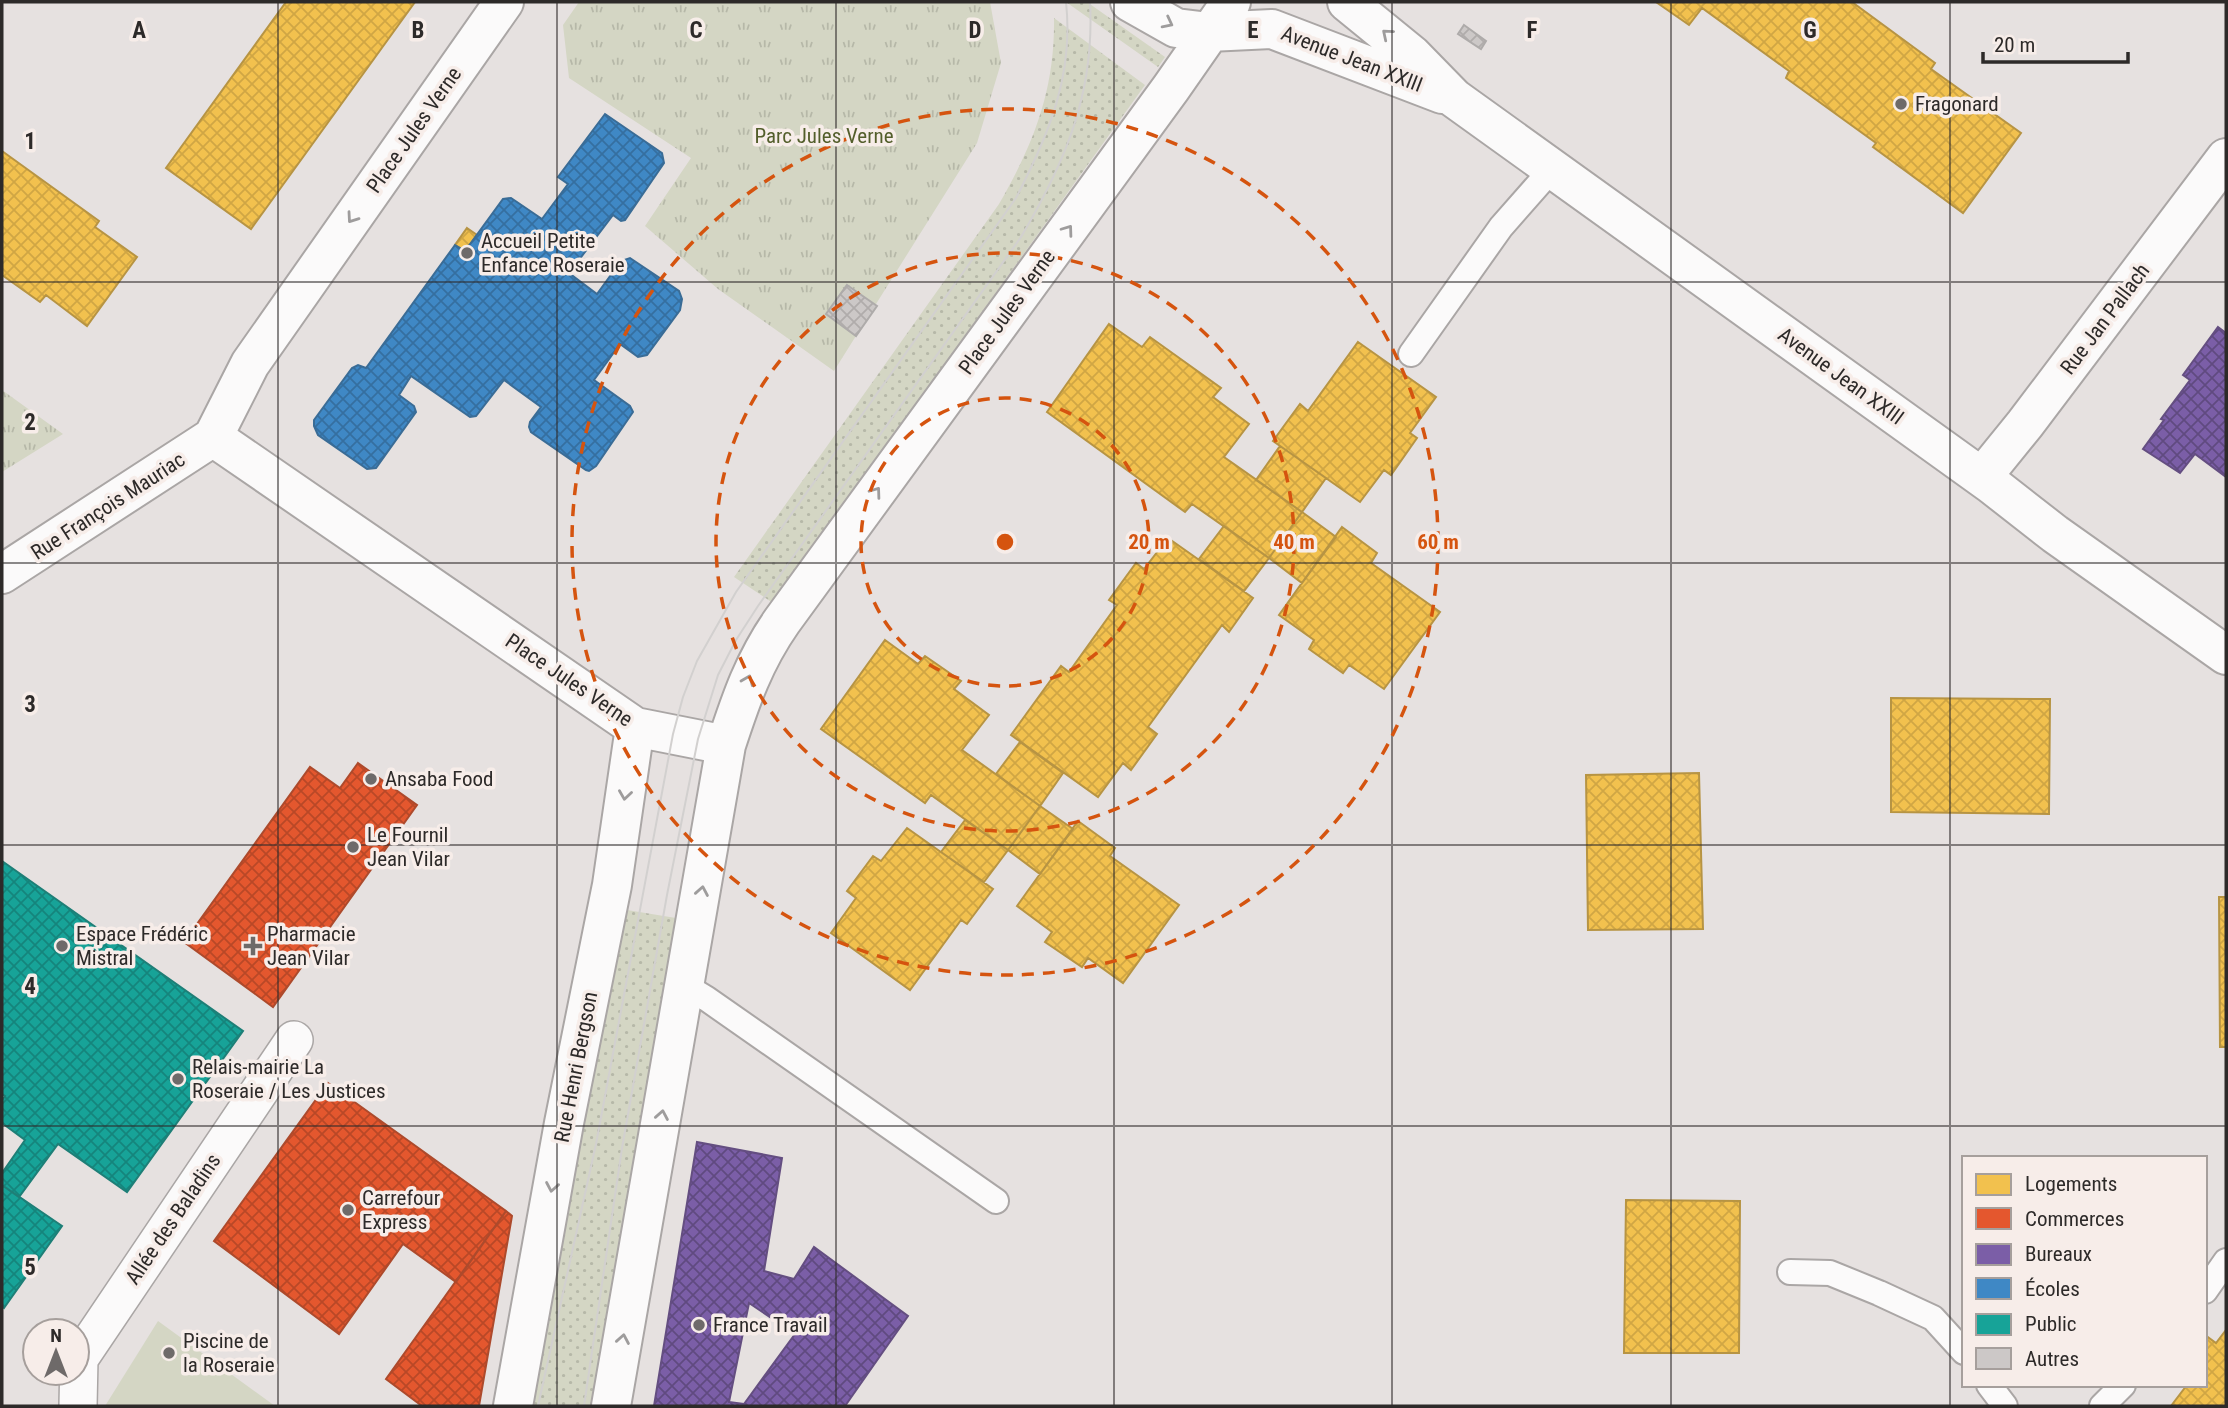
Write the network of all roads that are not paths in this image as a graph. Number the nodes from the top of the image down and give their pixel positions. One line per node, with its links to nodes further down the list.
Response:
1 (504, 2): 10 (street, Place Jules Verne, one-way to 10)
2 (1130, 2): 5 (street, Avenue Jean XXIII, one-way to 5)
3 (1231, 2): 5 (street, Place Jules Verne)
4 (1348, 2): 6 (street, Avenue Jean XXIII, one-way to 4)
5 (1209, 32): 6 (street, Avenue Jean XXIII); 15 (street, Place Jules Verne, one-way to 5)
6 (1454, 98): 8 (street, Avenue Jean XXIII)
7 (2224, 165): 11 (street, Rue Jan Pallach)
8 (1552, 169): 9 (lane); 11 (street, Avenue Jean XXIII)
9 (1411, 354)
10 (213, 437): 12 (street, Rue François Mauriac); 14 (street, Place Jules Verne)
11 (1982, 477): 13 (street, Avenue Jean XXIII)
12 (2, 574)
13 (2226, 655)
14 (635, 727): 15 (street, Place Jules Verne); 26 (street, Rue Henri Bergson, one-way to 26)
15 (726, 745): 16 (street, one-way to 15)
16 (684, 985): 18 (lane); 27 (street, one-way to 16)
17 (294, 1040): 25 (street, Allée des Baladins)
18 (996, 1201)
19 (2226, 1261): 21 (lane)
20 (1790, 1272): 22 (lane)
21 (2207, 1288)
22 (1962, 1350)
23 (1991, 1387): 28 (lane)
24 (2121, 1387): 29 (lane)
25 (78, 1406)
26 (513, 1406)
27 (611, 1406)
28 (2005, 1406)
29 (2102, 1406)

